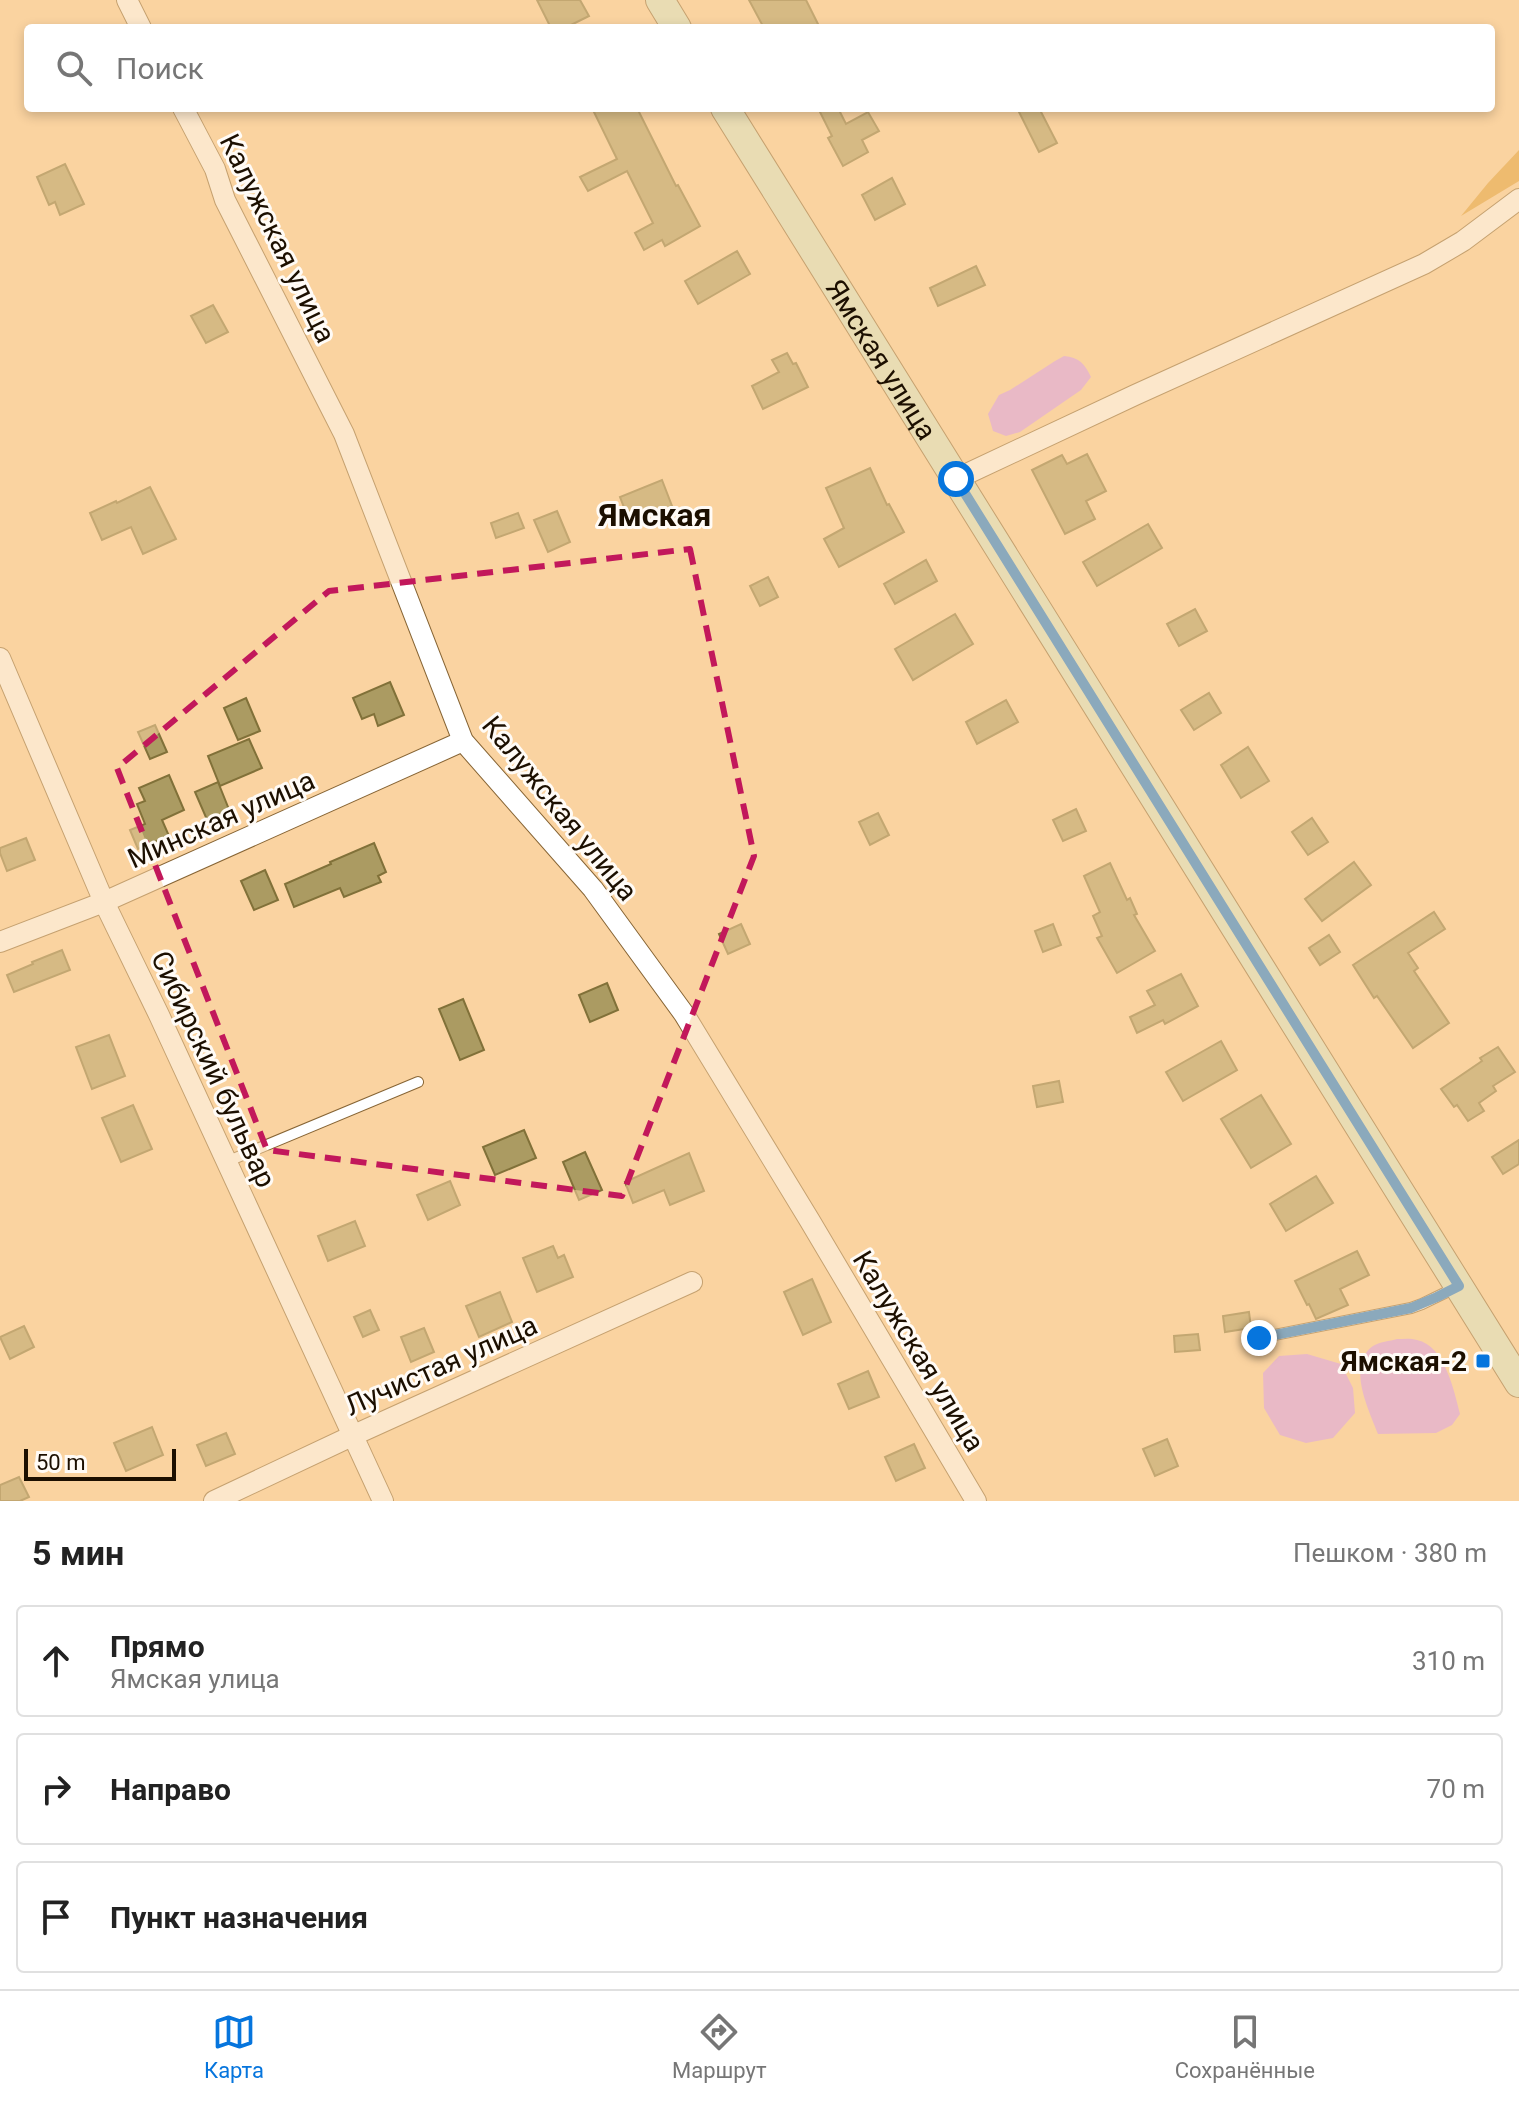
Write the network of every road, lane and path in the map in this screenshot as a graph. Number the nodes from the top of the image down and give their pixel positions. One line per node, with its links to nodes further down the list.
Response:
1 (127, 0): 3 (street)
2 (660, 0): 4 (main road)
3 (139, 24)
4 (675, 24)
5 (185, 112): 10 (street, Калужская улица)
6 (727, 112): 8 (main road, Ямская улица)
7 (1519, 199): 8 (street)
8 (956, 479): 16 (main road, Ямская улица)
9 (0, 658): 11 (street, Сибирский бульвар)
10 (463, 741): 11 (street, Минская улица); 22 (street, Калужская улица)
11 (104, 902): 12 (street, Минская улица); 14 (street, Сибирский бульвар)
12 (0, 942)
13 (418, 1082): 14 (lane)
14 (226, 1162): 19 (street, Сибирский бульвар)
15 (692, 1282): 19 (street, Лучистая улица)
16 (1459, 1286): 17 (lane); 18 (main road, Ямская улица)
17 (1259, 1338)
18 (1519, 1383)
19 (354, 1435): 20 (street, Лучистая улица); 21 (street, Сибирский бульвар)
20 (214, 1501)
21 (383, 1501)
22 (976, 1501)

